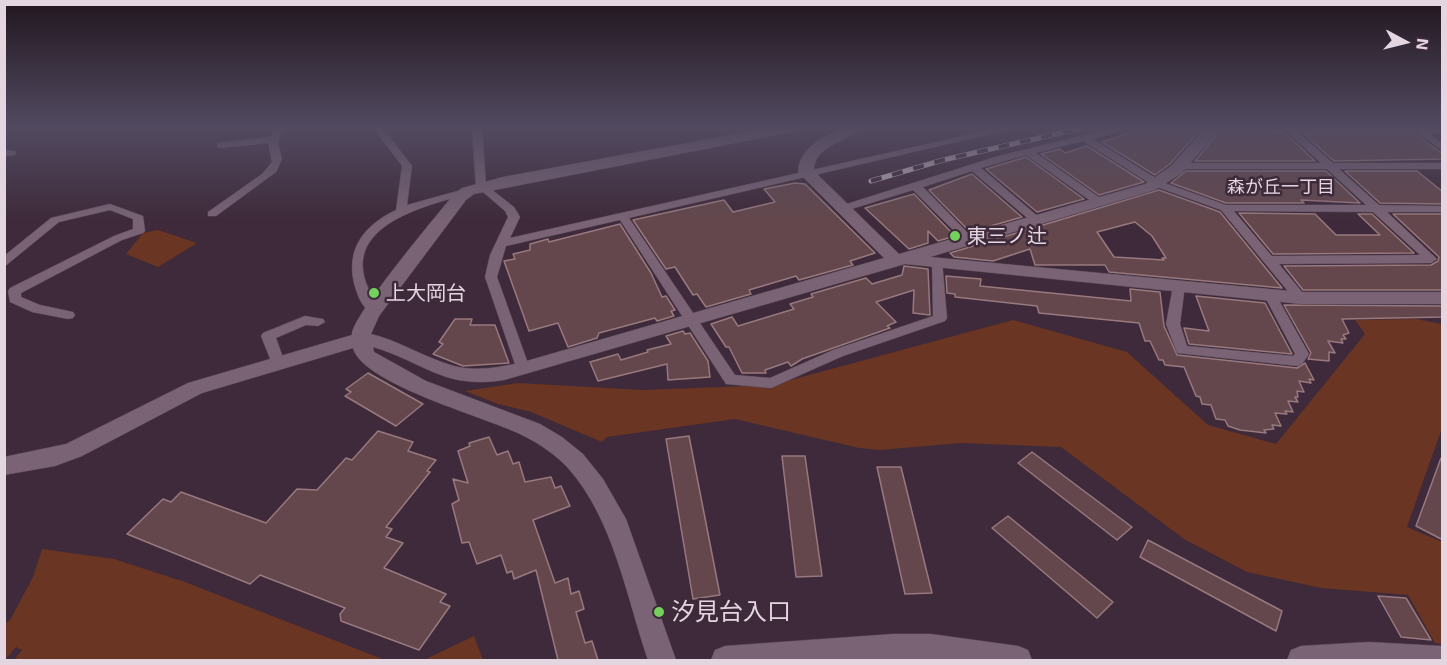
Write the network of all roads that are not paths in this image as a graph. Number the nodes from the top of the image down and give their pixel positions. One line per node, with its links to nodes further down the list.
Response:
1 (277, 159): 26 (street)
2 (402, 159): 25 (street)
3 (476, 159): 19 (street)
4 (631, 159): 19 (street)
5 (809, 159): 16 (street)
6 (877, 159): 16 (street)
7 (1005, 159): 15 (street)
8 (1038, 159): 20 (street)
9 (1118, 159): 17 (street)
10 (1184, 159): 12 (street)
11 (1322, 159): 13 (street)
12 (1178, 166): 13 (street); 17 (street)
13 (1330, 166): 14 (street); 22 (street)
14 (1443, 166)
15 (973, 167): 18 (street); 28 (street)
16 (808, 175): 23 (street); 27 (street)
17 (1158, 184): 20 (street); 21 (street)
18 (915, 185): 23 (street); 29 (street)
19 (475, 189): 25 (street); 30 (street); 40 (street)
20 (1099, 202): 28 (street)
21 (1226, 208): 22 (street); 33 (street)
22 (1376, 208): 24 (street); 31 (street)
23 (841, 209): 32 (street)
24 (1443, 209)
25 (401, 212): 40 (street)
26 (212, 214)
27 (623, 217): 30 (street); 42 (street)
28 (1036, 220): 29 (street)
29 (969, 240): 32 (street)
30 (501, 244): 46 (street)
31 (1437, 259): 33 (street)
32 (898, 260): 35 (street); 42 (street)
33 (1269, 260): 38 (street)
34 (4, 263): 41 (street)
35 (938, 263): 36 (street); 42 (street)
36 (1179, 286): 37 (street); 37 (street)
37 (1270, 295): 38 (street)
38 (1301, 298): 39 (street)
39 (1443, 298)
40 (374, 309): 44 (street)
41 (68, 315)
42 (692, 320): 46 (street)
43 (318, 322): 45 (street)
44 (361, 339): 45 (street); 46 (street); 48 (street)
45 (278, 363): 47 (street)
46 (524, 369)
47 (4, 466)
48 (662, 660)
49 (725, 660): 50 (street)
50 (1018, 660)
51 (1301, 660): 52 (street)
52 (1443, 660)

